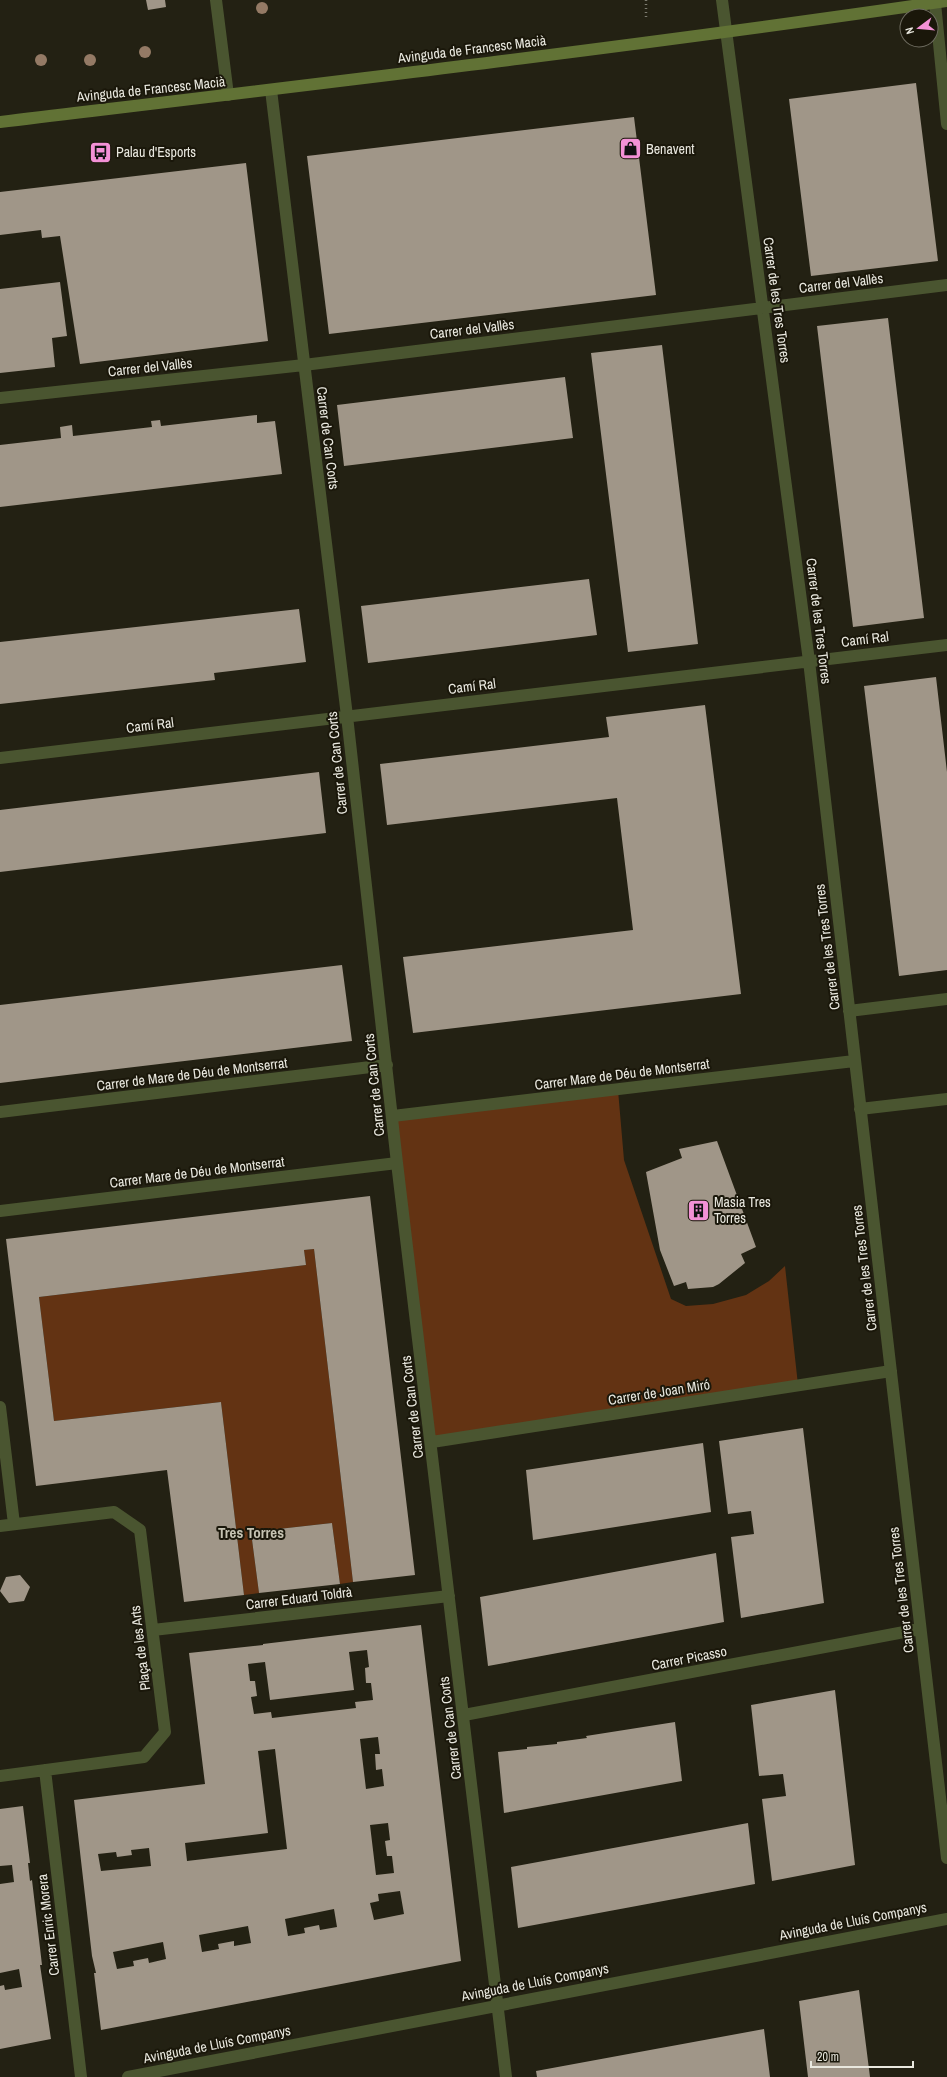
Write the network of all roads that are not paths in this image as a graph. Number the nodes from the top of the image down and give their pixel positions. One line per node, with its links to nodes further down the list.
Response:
1 (216, 0): 6 (street)
2 (722, 0): 4 (street, Carrer de les Tres Torres)
3 (941, 2): 4 (street, Avinguda de Francesc Macià); 8 (street)
4 (726, 33): 5 (street, Avinguda de Francesc Macià); 10 (street, Carrer de les Tres Torres)
5 (271, 90): 6 (street, Avinguda de Francesc Macià); 11 (street, Carrer de Can Corts)
6 (228, 95): 7 (street, Avinguda de Francesc Macià)
7 (0, 122)
8 (947, 124)
9 (947, 285): 10 (street, Carrer del Vallès)
10 (764, 308): 11 (street, Carrer del Vallès); 14 (street, Carrer de les Tres Torres)
11 (304, 365): 12 (street, Carrer del Vallès); 15 (street, Carrer de Can Corts)
12 (0, 398)
13 (947, 644): 14 (street, Camí Ral)
14 (809, 661): 15 (street, Camí Ral); 18 (street, Carrer de les Tres Torres)
15 (347, 716): 16 (street, Camí Ral); 20 (street, Carrer de Can Corts)
16 (0, 758)
17 (947, 999): 18 (street)
18 (849, 1011): 19 (street, Carrer de les Tres Torres)
19 (854, 1061): 22 (street, Carrer de les Tres Torres); 24 (street, Carrer Mare de Déu de Montserrat)
20 (387, 1065): 23 (street, Carrer de Mare de Déu de Montserrat); 24 (street, Carrer de Can Corts)
21 (947, 1099): 22 (street)
22 (860, 1109): 27 (street, Carrer de les Tres Torres)
23 (0, 1112)
24 (393, 1116): 25 (street, Carrer de Can Corts)
25 (397, 1163): 26 (street, Carrer Mare de Déu de Montserrat); 29 (street, Carrer de Can Corts)
26 (0, 1211)
27 (891, 1371): 29 (street, Carrer de Joan Miró); 33 (street, Carrer de les Tres Torres)
28 (0, 1407): 30 (street)
29 (432, 1442): 32 (street, Carrer de Can Corts)
30 (14, 1524): 31 (street, Plaça de les Arts); 34 (street, Plaça de les Arts)
31 (0, 1526)
32 (449, 1596): 34 (street, Carrer Eduard Toldrà); 35 (street, Carrer de Can Corts)
33 (920, 1629): 35 (street, Carrer Picasso); 38 (street, Carrer de les Tres Torres)
34 (153, 1630): 36 (street, Plaça de les Arts)
35 (464, 1715): 40 (street, Carrer de Can Corts)
36 (45, 1770): 37 (street, Plaça de les Arts); 41 (street, Carrer Enric Morera)
37 (0, 1776)
38 (947, 1858)
39 (947, 1918): 40 (street, Avinguda de Lluís Companys)
40 (497, 2005): 42 (street, Avinguda de Lluís Companys); 43 (street, Carrer de Can Corts)
41 (81, 2077)
42 (128, 2077)
43 (506, 2077)

